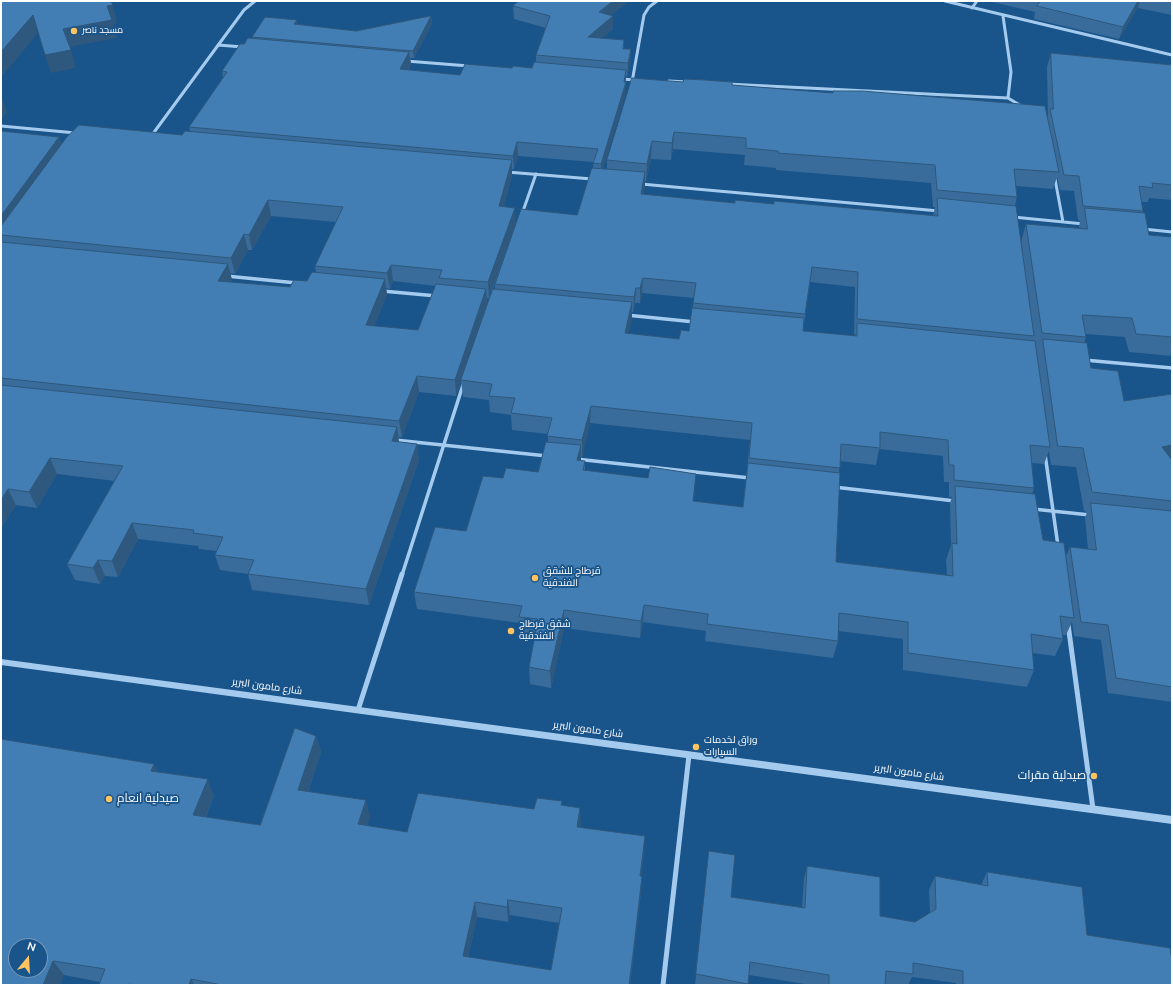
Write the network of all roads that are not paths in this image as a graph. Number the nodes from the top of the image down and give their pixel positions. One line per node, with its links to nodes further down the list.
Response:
1 (255, 1): 7 (street)
2 (657, 1): 13 (street)
3 (945, 1): 5 (street)
4 (977, 1): 5 (street)
5 (972, 8): 6 (street)
6 (1003, 16): 9 (street); 19 (street)
7 (218, 45): 8 (street); 23 (street)
8 (249, 48)
9 (1172, 55)
10 (398, 60): 11 (street)
11 (476, 67)
12 (617, 78): 13 (street)
13 (633, 80): 14 (street); 18 (street)
14 (641, 80)
15 (664, 81): 16 (street)
16 (696, 83)
17 (720, 84): 19 (street)
18 (630, 87)
19 (1008, 98): 20 (street)
20 (1029, 110)
21 (1, 126): 22 (street)
22 (77, 139)
23 (150, 139)
24 (504, 171): 25 (street)
25 (536, 174): 27 (street); 32 (street)
26 (1054, 177): 33 (street)
27 (596, 180)
28 (635, 183): 29 (street)
29 (943, 211)
30 (1006, 217): 31 (street)
31 (1014, 217): 33 (street); 35 (street)
32 (520, 219)
33 (1063, 222): 34 (street)
34 (1086, 224)
35 (1015, 225)
36 (1141, 229): 37 (street)
37 (1172, 232)
38 (223, 275): 39 (street)
39 (302, 283)
40 (373, 290): 41 (street)
41 (445, 297)
42 (619, 314): 43 (street)
43 (699, 322)
44 (1079, 359): 45 (street)
45 (1172, 368)
46 (466, 377): 48 (street)
47 (388, 439): 48 (street)
48 (443, 445): 50 (street); 61 (street)
49 (1045, 449): 56 (street)
50 (554, 457)
51 (570, 459): 52 (street)
52 (752, 478)
53 (831, 487): 54 (street)
54 (958, 501)
55 (1029, 509): 56 (street)
56 (1053, 511): 57 (street); 58 (street)
57 (1093, 516)
58 (1058, 550)
59 (1068, 621): 63 (street)
60 (2, 663): 61 (street, شارع مامون البرير)
61 (358, 710): 62 (street, شارع مامون البرير)
62 (689, 754): 63 (street, شارع مامون البرير); 65 (street)
63 (1093, 809): 64 (street, شارع مامون البرير)
64 (1172, 820)
65 (663, 985)

